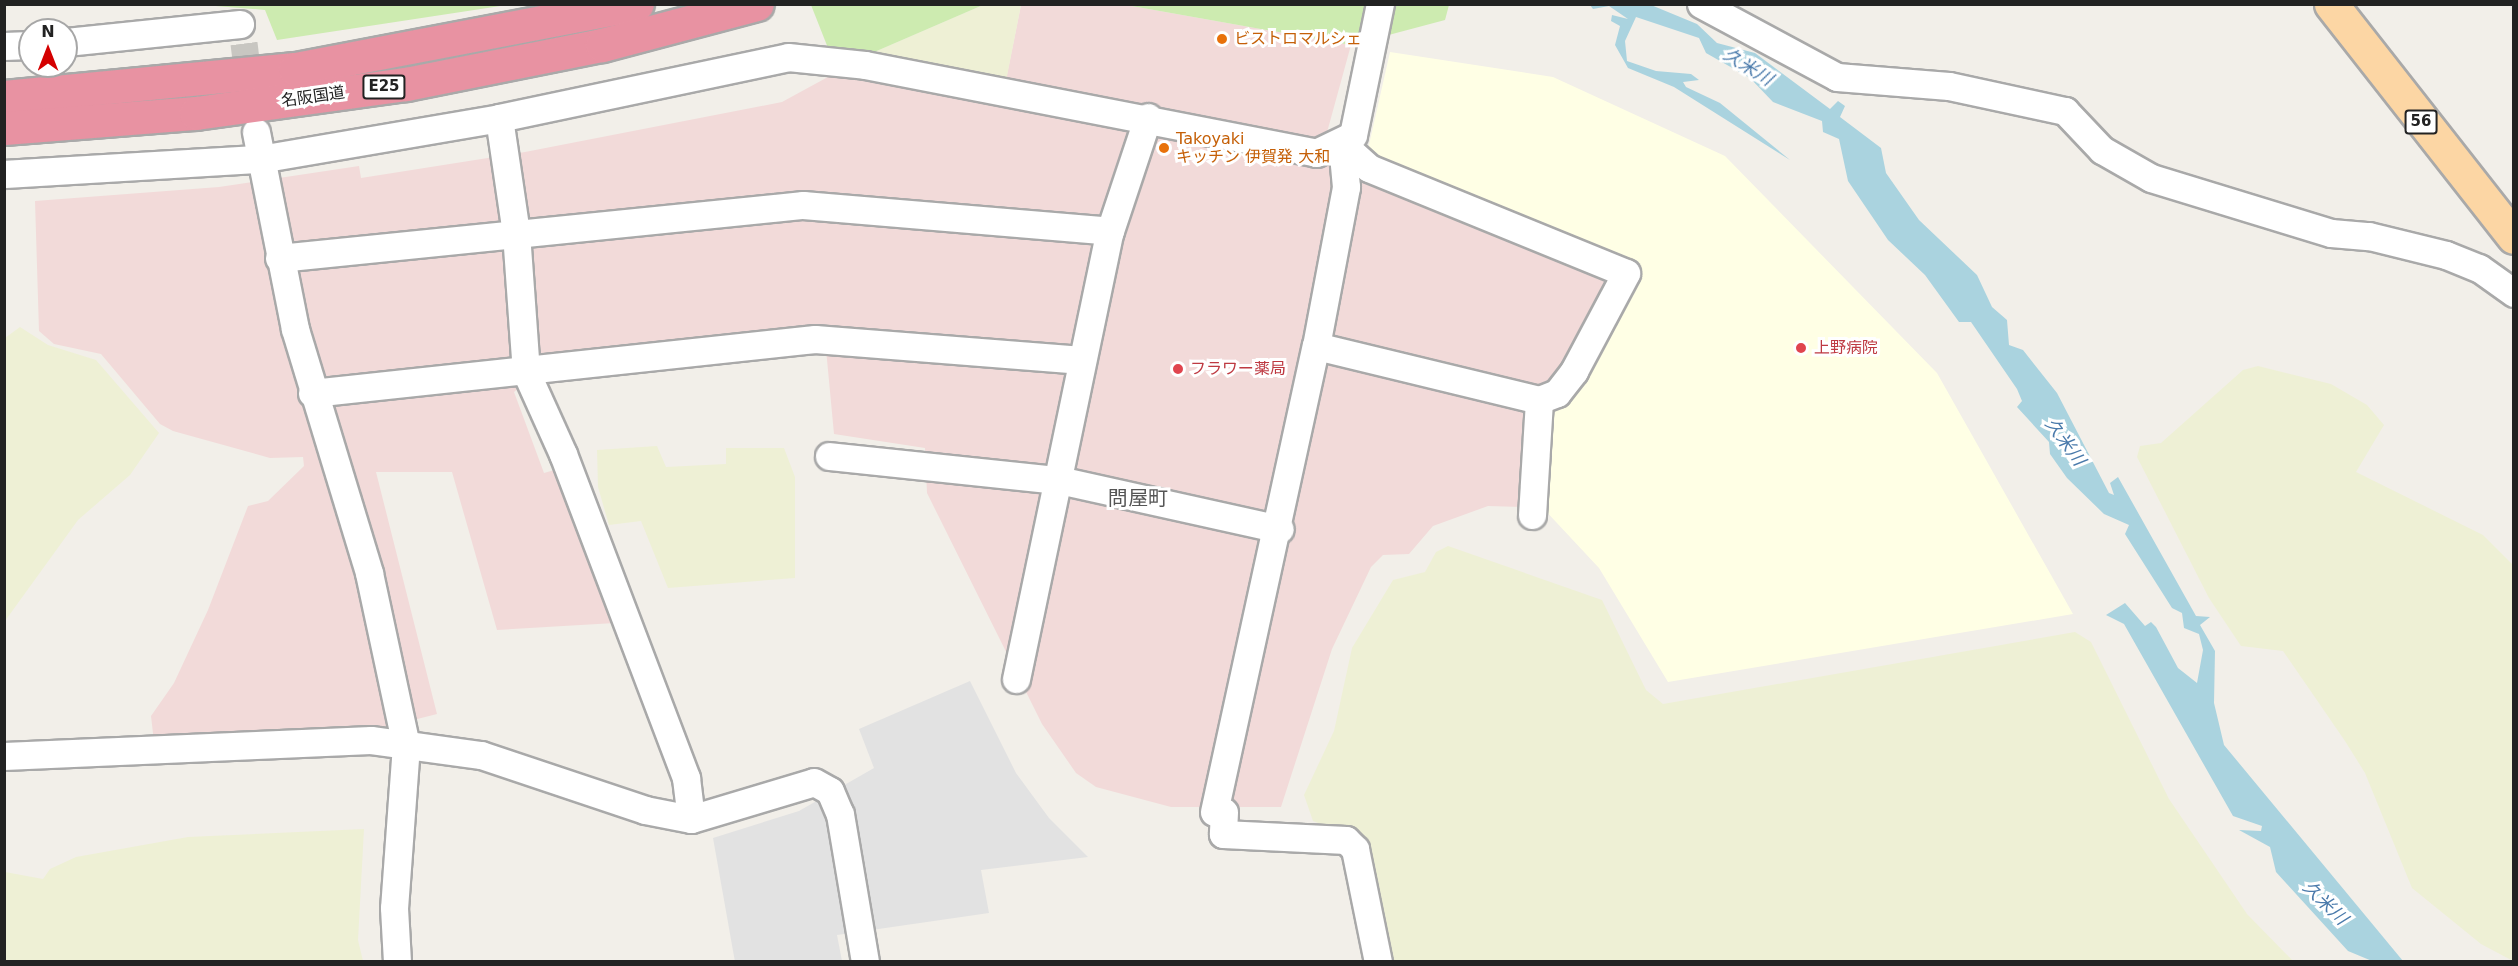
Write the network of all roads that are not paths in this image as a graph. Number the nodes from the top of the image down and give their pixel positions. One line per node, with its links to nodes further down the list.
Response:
1 (637, 4): 8 (highway, 名阪国道 / E25)
2 (757, 4): 11 (highway, 名阪国道 / E25)
3 (1380, 4): 13 (street)
4 (1701, 4): 20 (street)
5 (2331, 4): 18 (main road, 56)
6 (238, 21): 7 (street)
7 (78, 41)
8 (4, 97)
9 (1148, 117): 10 (street); 13 (street); 16 (street)
10 (499, 118): 14 (street); 17 (street)
11 (4, 128)
12 (256, 132): 14 (street)
13 (1342, 144): 21 (street); 25 (street)
14 (260, 159): 15 (street); 19 (street)
15 (4, 174)
16 (1110, 231): 17 (street); 22 (street)
17 (516, 233): 19 (street); 23 (street)
18 (2514, 237)
19 (279, 258): 24 (street)
20 (2514, 293)
21 (1316, 346): 25 (street); 29 (street)
22 (1082, 360): 23 (street); 27 (street)
23 (526, 372): 24 (street); 33 (street)
24 (312, 393): 31 (street)
25 (1539, 400): 28 (street)
26 (829, 456): 27 (street)
27 (1059, 480): 29 (street); 30 (street)
28 (1532, 515)
29 (1280, 529): 36 (street)
30 (1016, 679)
31 (406, 745): 32 (street); 33 (street); 34 (street)
32 (4, 756)
33 (691, 819): 35 (street)
34 (397, 962)
35 (865, 962)
36 (1378, 962)

